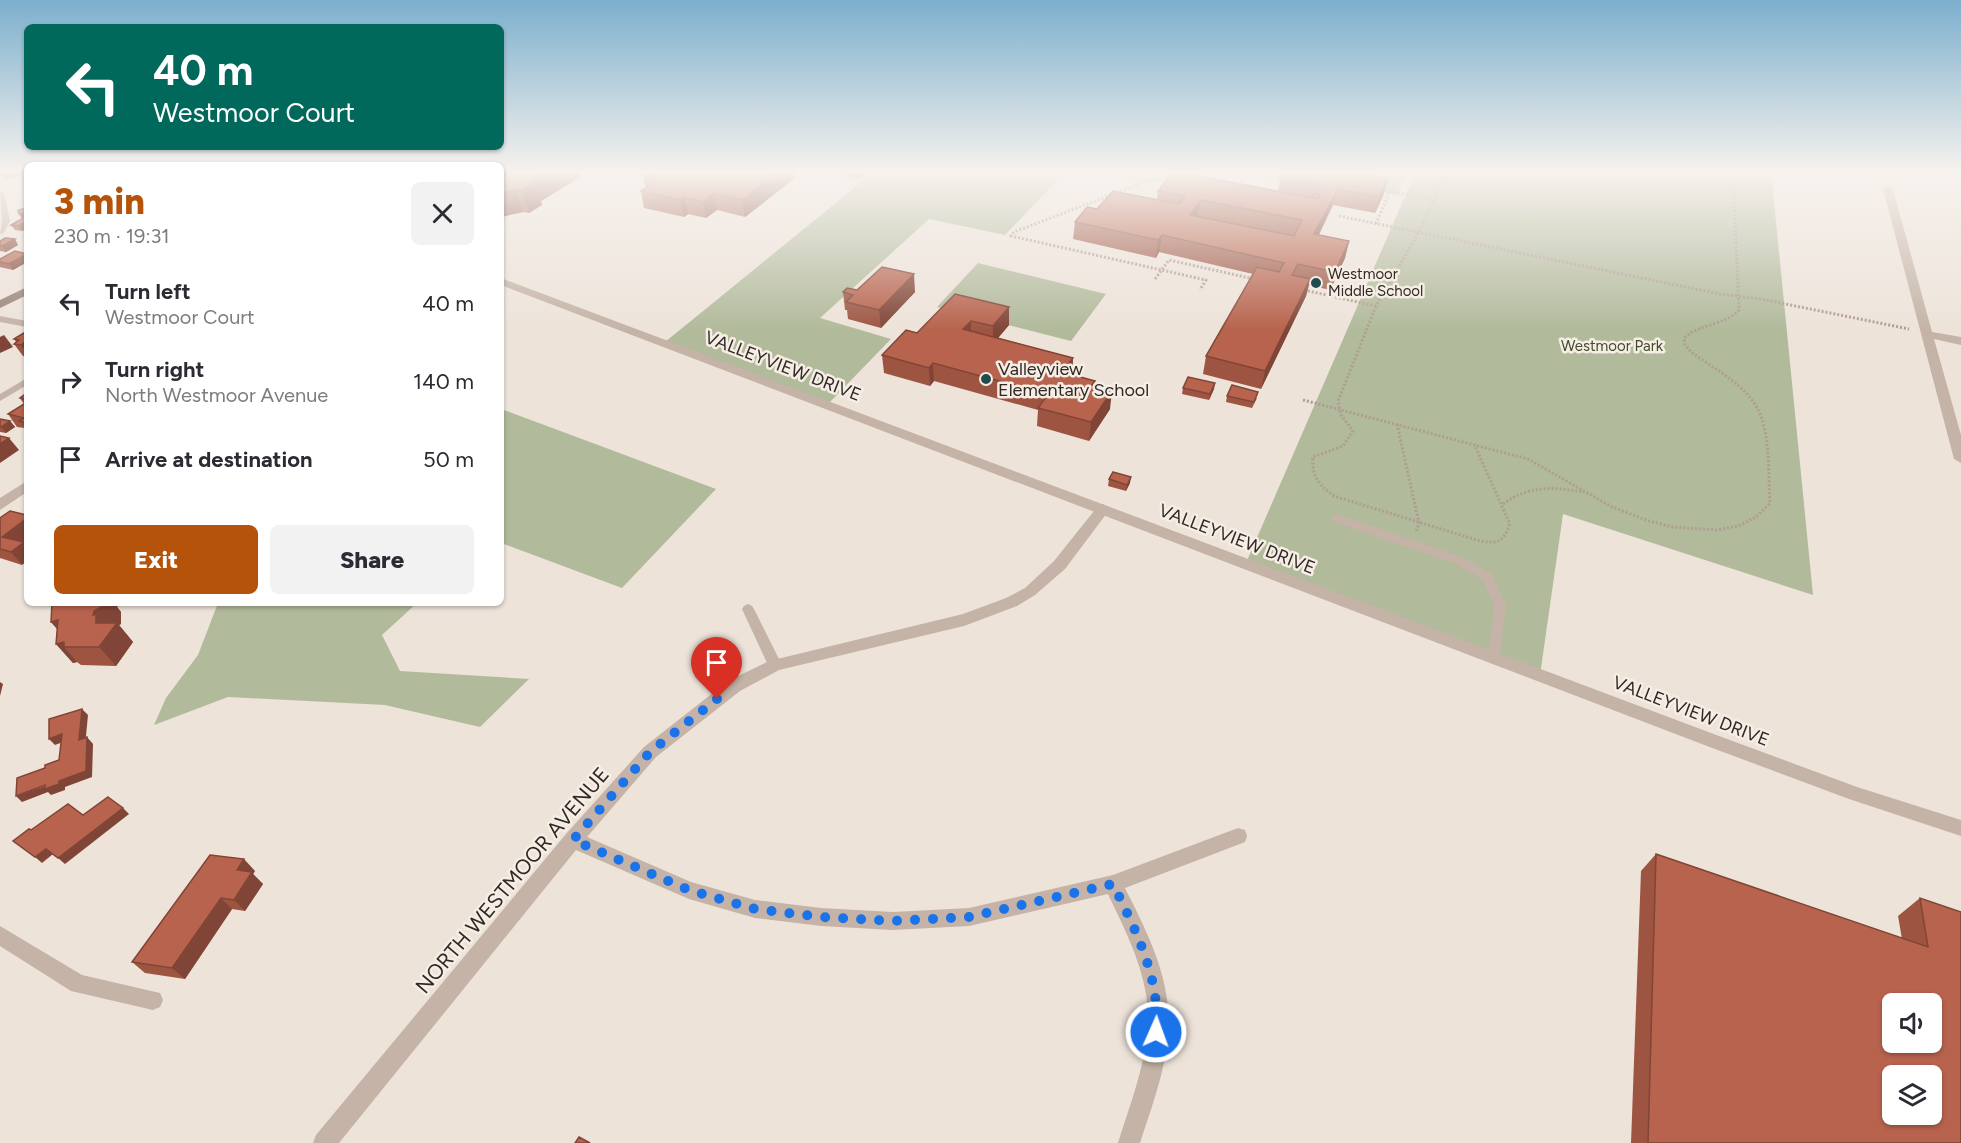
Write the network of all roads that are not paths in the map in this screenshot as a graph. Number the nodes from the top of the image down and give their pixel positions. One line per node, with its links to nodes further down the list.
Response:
1 (1898, 224): 7 (street)
2 (504, 282): 14 (street, VALLEYVIEW DRIVE)
3 (24, 292): 4 (main road)
4 (0, 305)
5 (0, 319): 6 (street)
6 (24, 323)
7 (1927, 334): 8 (street); 11 (street)
8 (1961, 341)
9 (24, 383): 10 (lane)
10 (0, 398)
11 (1961, 459)
12 (24, 487): 13 (street)
13 (0, 505)
14 (1103, 508): 17 (street, VALLEYVIEW DRIVE); 18 (street, NORTH WESTMOOR AVENUE)
15 (1336, 518): 17 (lane)
16 (748, 609): 18 (lane)
17 (1494, 657): 19 (street, VALLEYVIEW DRIVE)
18 (775, 665): 21 (street, NORTH WESTMOOR AVENUE)
19 (1961, 828)
20 (1238, 836): 22 (street)
21 (573, 840): 22 (street); 25 (street, NORTH WESTMOOR AVENUE)
22 (1113, 884): 26 (street)
23 (0, 934): 24 (street)
24 (153, 1000)
25 (324, 1143)
26 (1129, 1143)

